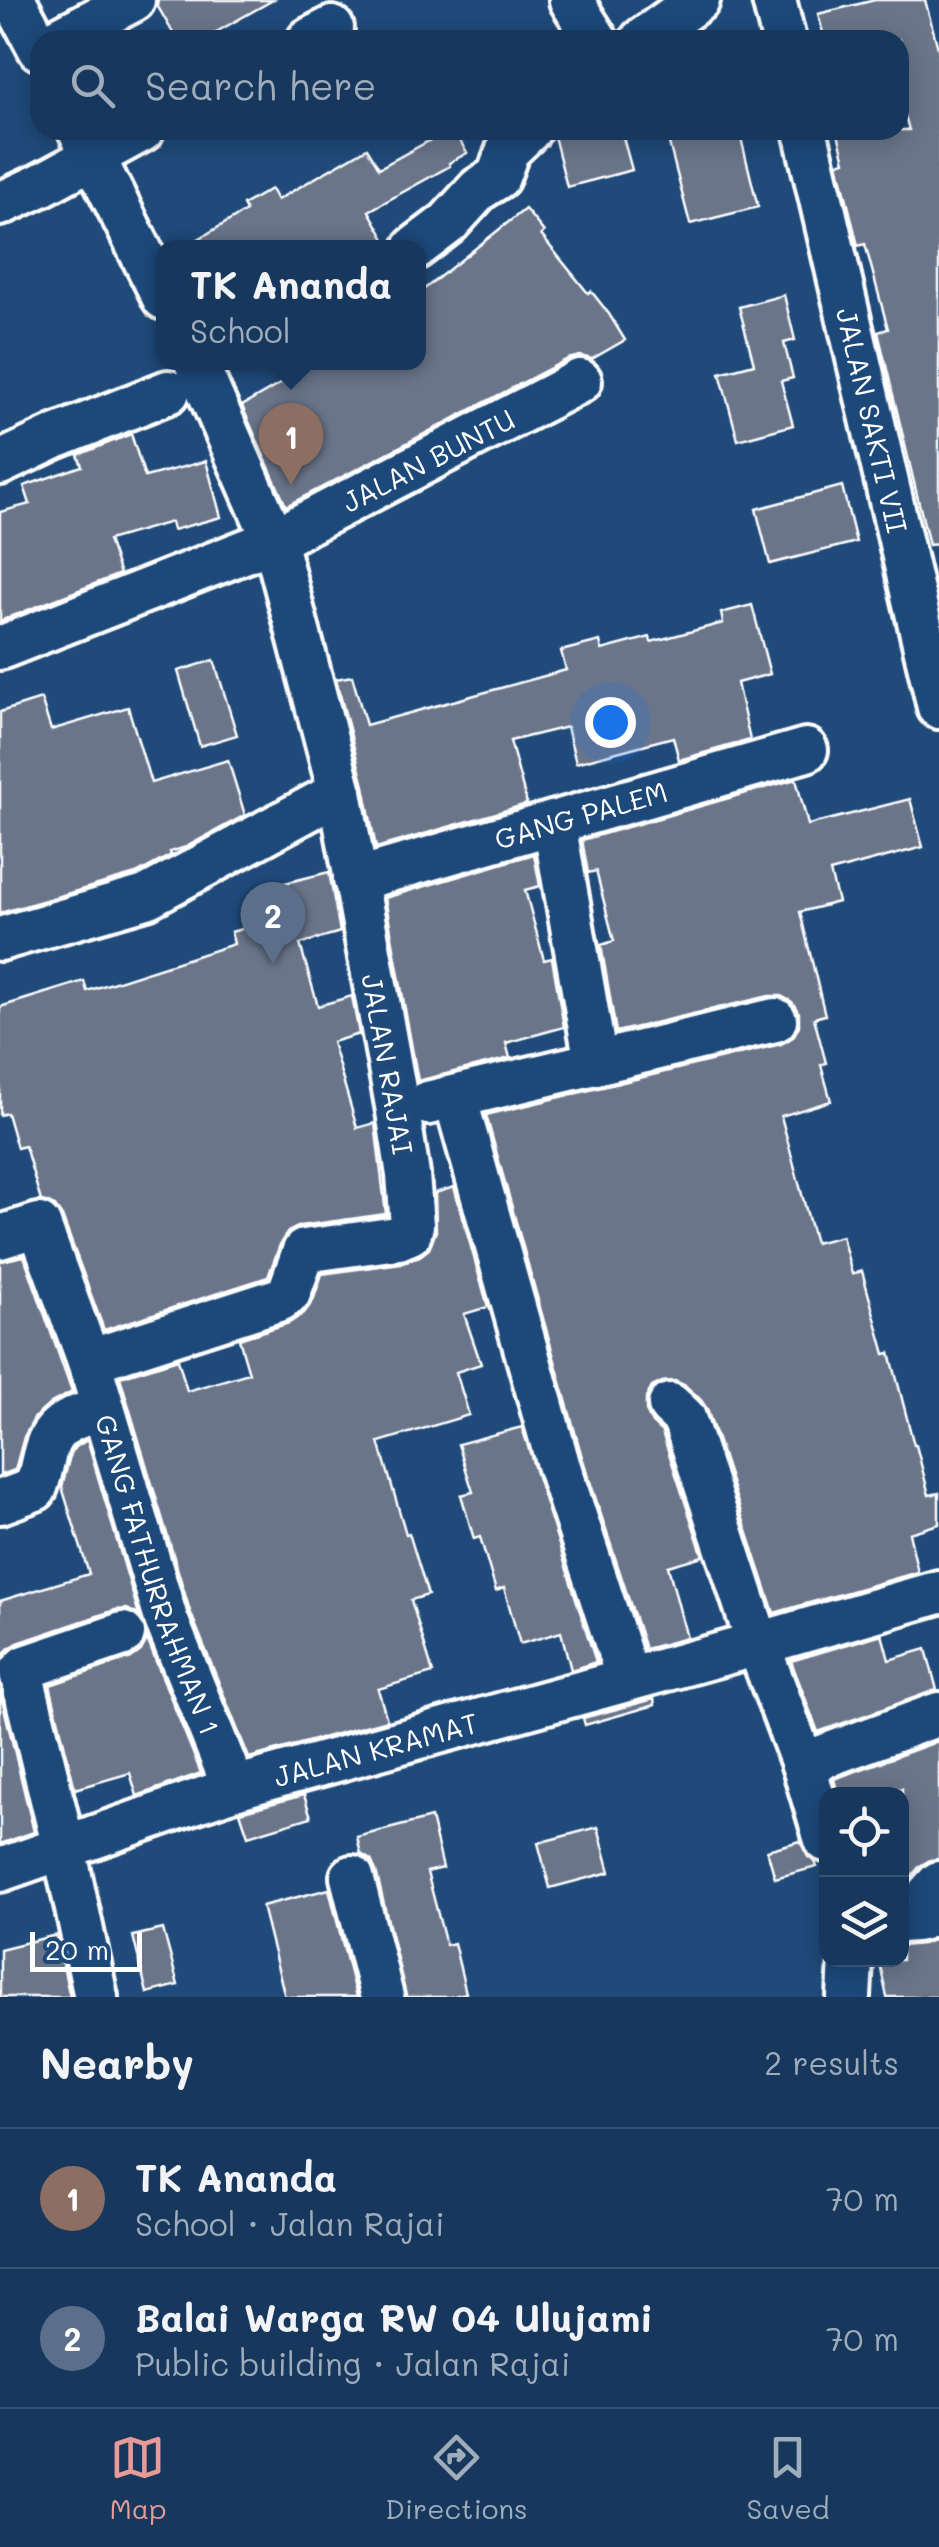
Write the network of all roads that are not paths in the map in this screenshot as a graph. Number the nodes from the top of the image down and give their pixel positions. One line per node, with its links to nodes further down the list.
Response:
1 (14, 0): 6 (street)
2 (134, 0): 7 (street)
3 (570, 0): 8 (street)
4 (698, 0): 9 (street)
5 (774, 0): 10 (street)
6 (30, 30)
7 (77, 30)
8 (590, 30)
9 (656, 30)
10 (782, 30)
11 (519, 140): 15 (street)
12 (807, 140): 22 (street, JALAN SAKTI VII)
13 (87, 143): 14 (street); 16 (street)
14 (0, 204)
15 (425, 240)
16 (156, 282)
17 (182, 378): 19 (street); 20 (street, JALAN RAJAI)
18 (580, 381): 20 (street, JALAN BUNTU)
19 (0, 463)
20 (274, 540): 21 (street); 24 (street, JALAN RAJAI)
21 (0, 648)
22 (939, 708)
23 (806, 750): 25 (street, GANG PALEM)
24 (340, 792): 26 (street, JALAN RAJAI); 27 (street)
25 (554, 823): 26 (street, GANG PALEM); 29 (street)
26 (355, 880): 31 (street, JALAN RAJAI)
27 (0, 939)
28 (775, 1020): 29 (street)
29 (596, 1063): 30 (street)
30 (455, 1097): 31 (street); 40 (street)
31 (398, 1110): 33 (street, JALAN RAJAI)
32 (0, 1237): 33 (street, GANG FATHURRAHMAN 1)
33 (88, 1361): 35 (street, GANG FATHURRAHMAN 1)
34 (670, 1405): 39 (street)
35 (104, 1408): 36 (street); 43 (street, GANG FATHURRAHMAN 1)
36 (0, 1502)
37 (939, 1592): 39 (street, JALAN KRAMAT)
38 (123, 1634): 45 (street)
39 (758, 1644): 40 (street, JALAN KRAMAT); 42 (street)
40 (628, 1679): 43 (street, JALAN KRAMAT)
41 (939, 1714): 42 (street)
42 (803, 1764): 44 (street)
43 (234, 1788): 45 (street, JALAN KRAMAT)
44 (819, 1817)
45 (64, 1848): 46 (street, JALAN KRAMAT); 51 (street)
46 (0, 1870)
47 (352, 1877): 52 (street)
48 (939, 1882): 49 (street)
49 (909, 1921)
50 (851, 1967): 53 (street)
51 (96, 1997)
52 (382, 1997)
53 (849, 1997)

